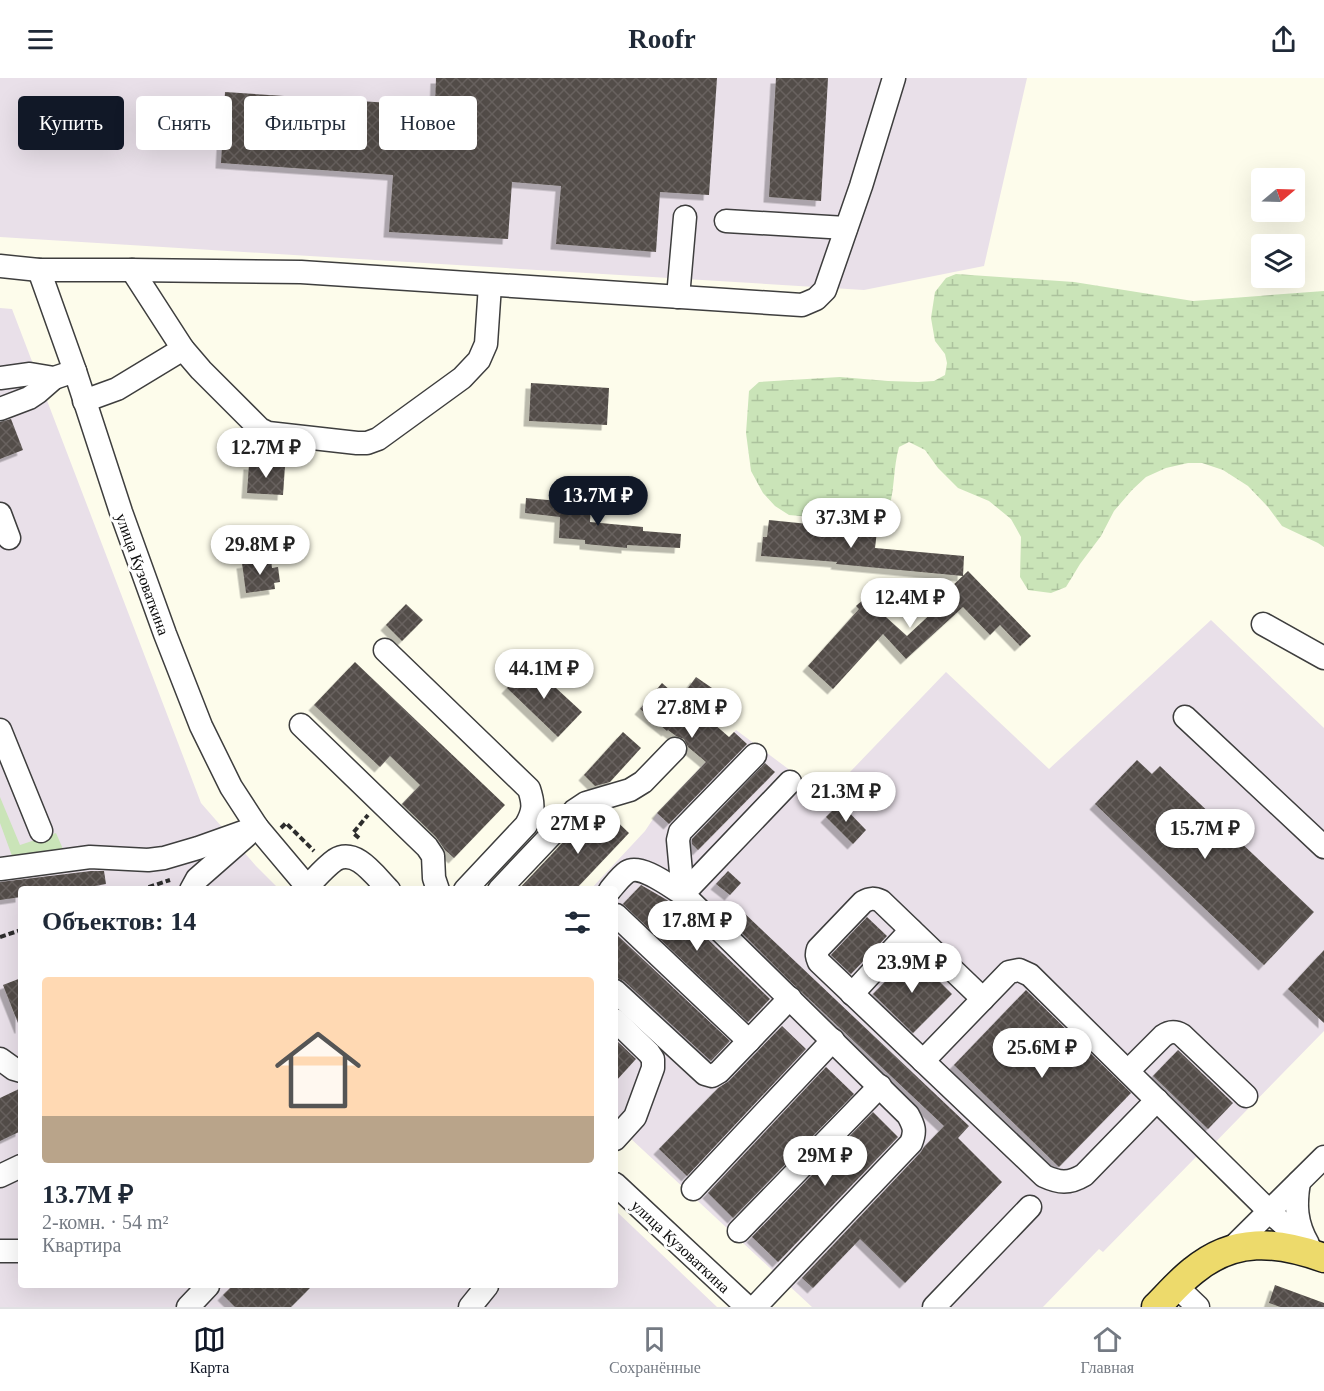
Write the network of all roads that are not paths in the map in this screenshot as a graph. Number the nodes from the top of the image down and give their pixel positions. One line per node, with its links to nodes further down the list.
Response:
1 (894, 78): 4 (street)
2 (685, 217): 9 (street)
3 (726, 221): 4 (street)
4 (846, 228): 9 (street)
5 (0, 266): 6 (street)
6 (39, 270): 7 (street); 11 (street, улица Кузоваткина)
7 (132, 270): 8 (street); 10 (street)
8 (490, 285): 9 (street); 10 (street)
9 (678, 297)
10 (183, 348): 13 (street)
11 (64, 374): 12 (street); 13 (street, улица Кузоваткина); 14 (street)
12 (0, 378)
13 (84, 401): 27 (street, улица Кузоваткина)
14 (0, 409)
15 (0, 514): 16 (street)
16 (9, 538)
17 (1263, 624): 19 (street)
18 (386, 650): 37 (street)
19 (1324, 658)
20 (1185, 717): 28 (street)
21 (301, 725): 36 (street)
22 (0, 730): 26 (street)
23 (675, 749): 38 (street)
24 (755, 755): 29 (street)
25 (790, 782): 40 (street)
26 (41, 831)
27 (261, 833): 30 (street); 32 (street); 33 (street, улица Кузоваткина)
28 (1324, 847)
29 (679, 851): 31 (street); 40 (street)
30 (0, 869)
31 (656, 877): 39 (street); 40 (street)
32 (193, 886)
33 (307, 886)
34 (311, 886): 35 (street)
35 (385, 886)
36 (437, 886)
37 (469, 886)
38 (503, 886)
39 (614, 886)
40 (683, 894): 45 (street)
41 (618, 917): 49 (street)
42 (911, 930): 44 (street); 44 (street); 46 (street)
43 (618, 994): 49 (street)
44 (852, 994): 51 (street)
45 (790, 998): 48 (street); 49 (street)
46 (983, 999): 51 (street); 53 (street)
47 (618, 1023): 57 (street)
48 (833, 1040): 54 (street); 63 (street)
49 (749, 1041)
50 (0, 1059): 52 (street)
51 (923, 1061): 56 (street)
52 (18, 1070)
53 (1128, 1071): 55 (street); 56 (street)
54 (879, 1086): 66 (street); 77 (street)
55 (1246, 1096)
56 (1157, 1100): 65 (street)
57 (618, 1136)
58 (1324, 1157): 61 (street)
59 (18, 1167): 60 (street)
60 (0, 1176)
61 (1299, 1182): 65 (street); 70 (street)
62 (618, 1187): 76 (street, улица Кузоваткина)
63 (693, 1188)
64 (1030, 1208): 78 (street)
65 (1269, 1211): 67 (street); 70 (street)
66 (739, 1231)
67 (1231, 1249): 70 (main road); 71 (main road)
68 (0, 1251): 69 (street)
69 (18, 1251)
70 (1321, 1257)
71 (1176, 1286): 79 (main road); 80 (street)
72 (206, 1288): 74 (street)
73 (486, 1288): 75 (street)
74 (188, 1307)
75 (470, 1307)
76 (747, 1307)
77 (754, 1307)
78 (934, 1307)
79 (1156, 1307)
80 (1198, 1307)

